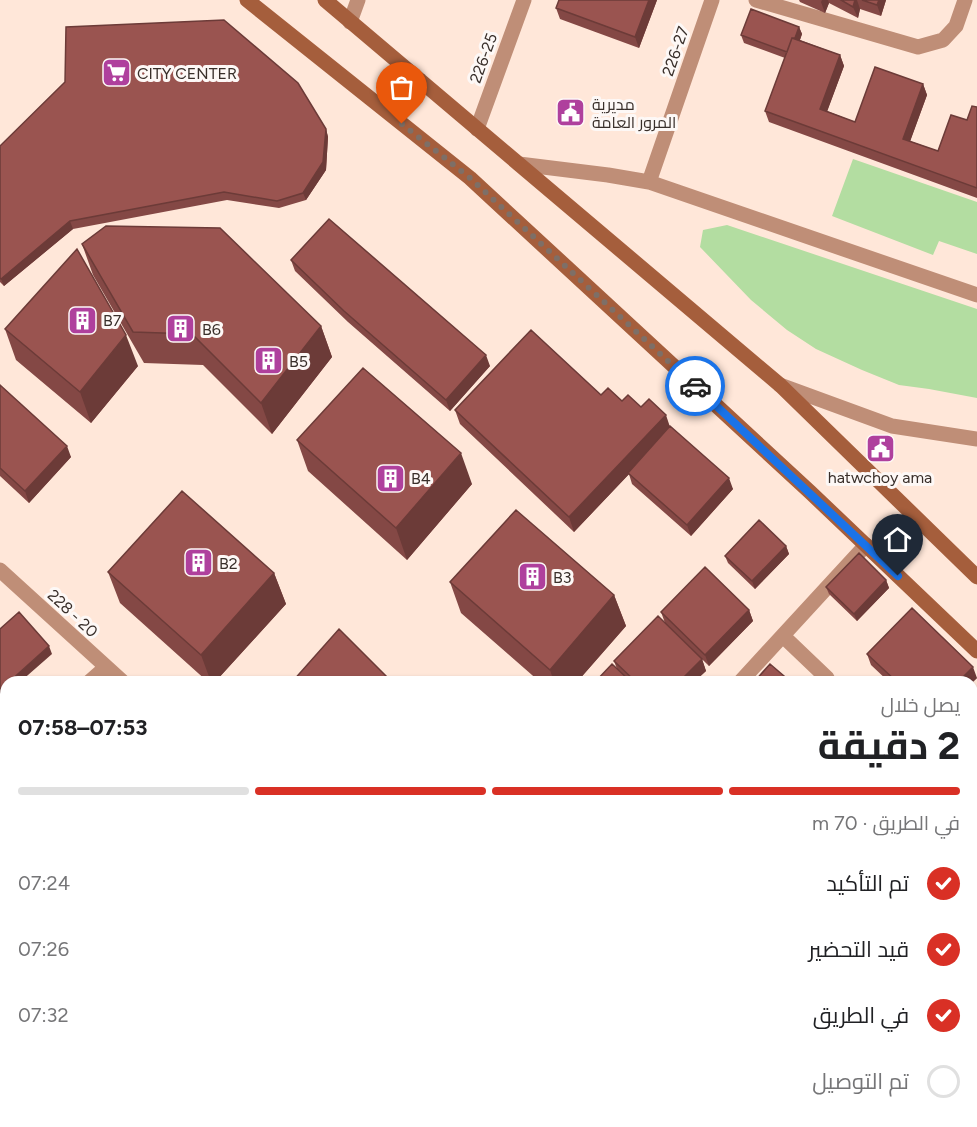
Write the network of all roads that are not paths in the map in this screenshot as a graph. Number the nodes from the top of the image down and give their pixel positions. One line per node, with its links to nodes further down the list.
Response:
1 (248, 0): 10 (main road)
2 (325, 0): 8 (main road)
3 (358, 0): 8 (street)
4 (524, 0): 11 (street, 226-25)
5 (712, 0): 13 (street, 226-27)
6 (756, 0): 7 (street)
7 (965, 0)
8 (350, 22): 9 (main road)
9 (420, 80): 10 (main road); 11 (main road)
10 (390, 114): 17 (main road)
11 (477, 129): 12 (main road)
12 (519, 164): 13 (street); 15 (main road)
13 (649, 182): 14 (street)
14 (977, 295)
15 (780, 385): 16 (street); 19 (main road)
16 (977, 440)
17 (866, 546): 20 (street); 21 (main road)
18 (0, 570): 22 (street, 228 - 20)
19 (977, 577)
20 (783, 636): 25 (street); 26 (street)
21 (977, 651)
22 (106, 667): 23 (street); 24 (street, 228 - 20)
23 (96, 676)
24 (116, 676)
25 (746, 676)
26 (825, 676)

